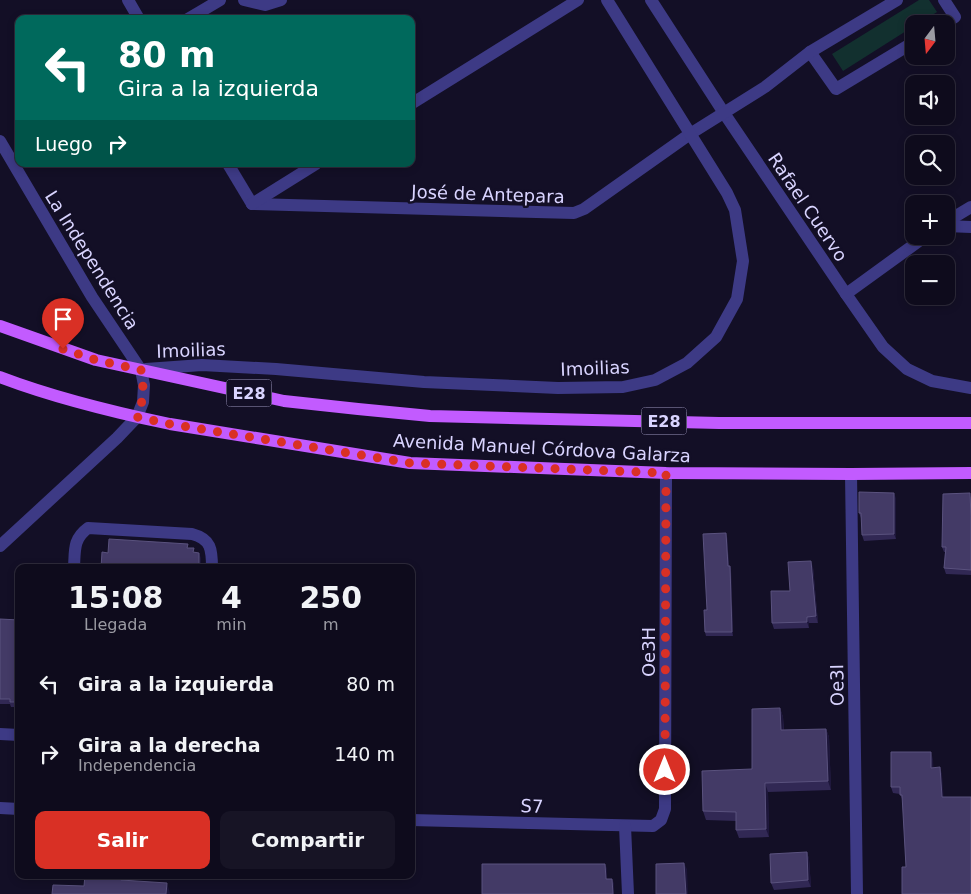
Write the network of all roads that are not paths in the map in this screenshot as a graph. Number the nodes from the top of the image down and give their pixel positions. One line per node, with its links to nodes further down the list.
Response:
1 (128, 0): 10 (street)
2 (220, 0): 11 (street)
3 (244, 0): 4 (street)
4 (281, 0)
5 (578, 0): 15 (street)
6 (607, 0): 17 (street, Imoilias)
7 (651, 0): 16 (street, Rafael Cuervo)
8 (897, 0): 14 (street, José de Antepara)
9 (944, 0): 12 (street)
10 (137, 15)
11 (195, 15)
12 (954, 15)
13 (905, 48): 14 (street)
14 (810, 52): 16 (street, José de Antepara)
15 (415, 102)
16 (724, 113): 17 (street, José de Antepara); 29 (street, Rafael Cuervo)
17 (690, 134): 23 (street, José de Antepara); 31 (street, Imoilias)
18 (0, 141): 19 (street, La Independencia)
19 (15, 166)
20 (15, 167): 31 (street, La Independencia)
21 (230, 167): 23 (street)
22 (311, 167): 23 (street)
23 (252, 204)
24 (971, 207): 25 (street)
25 (955, 217)
26 (955, 226): 27 (street)
27 (971, 227)
28 (914, 245): 29 (street)
29 (846, 294): 33 (street, Rafael Cuervo)
30 (0, 326): 31 (main road, Avenida Manuel Córdova Galarza / E28)
31 (141, 370): 34 (street); 35 (main road, Avenida Manuel Córdova Galarza / E28)
32 (0, 377): 34 (main road, Avenida Manuel Córdova Galarza)
33 (971, 388)
34 (137, 417): 37 (main road, Avenida Manuel Córdova Galarza); 39 (street)
35 (971, 423)
36 (971, 472): 38 (main road, Avenida Manuel Córdova Galarza)
37 (666, 473): 38 (main road, Avenida Manuel Córdova Galarza); 48 (street, Oe3H)
38 (851, 474): 50 (street, Oe3I)
39 (0, 546)
40 (74, 564): 41 (street)
41 (212, 564)
42 (0, 734): 43 (street)
43 (15, 735)
44 (0, 808): 45 (street)
45 (15, 809)
46 (415, 820): 47 (street, S7)
47 (625, 826): 48 (street, S7); 49 (street)
48 (653, 826)
49 (628, 894)
50 (858, 894)

